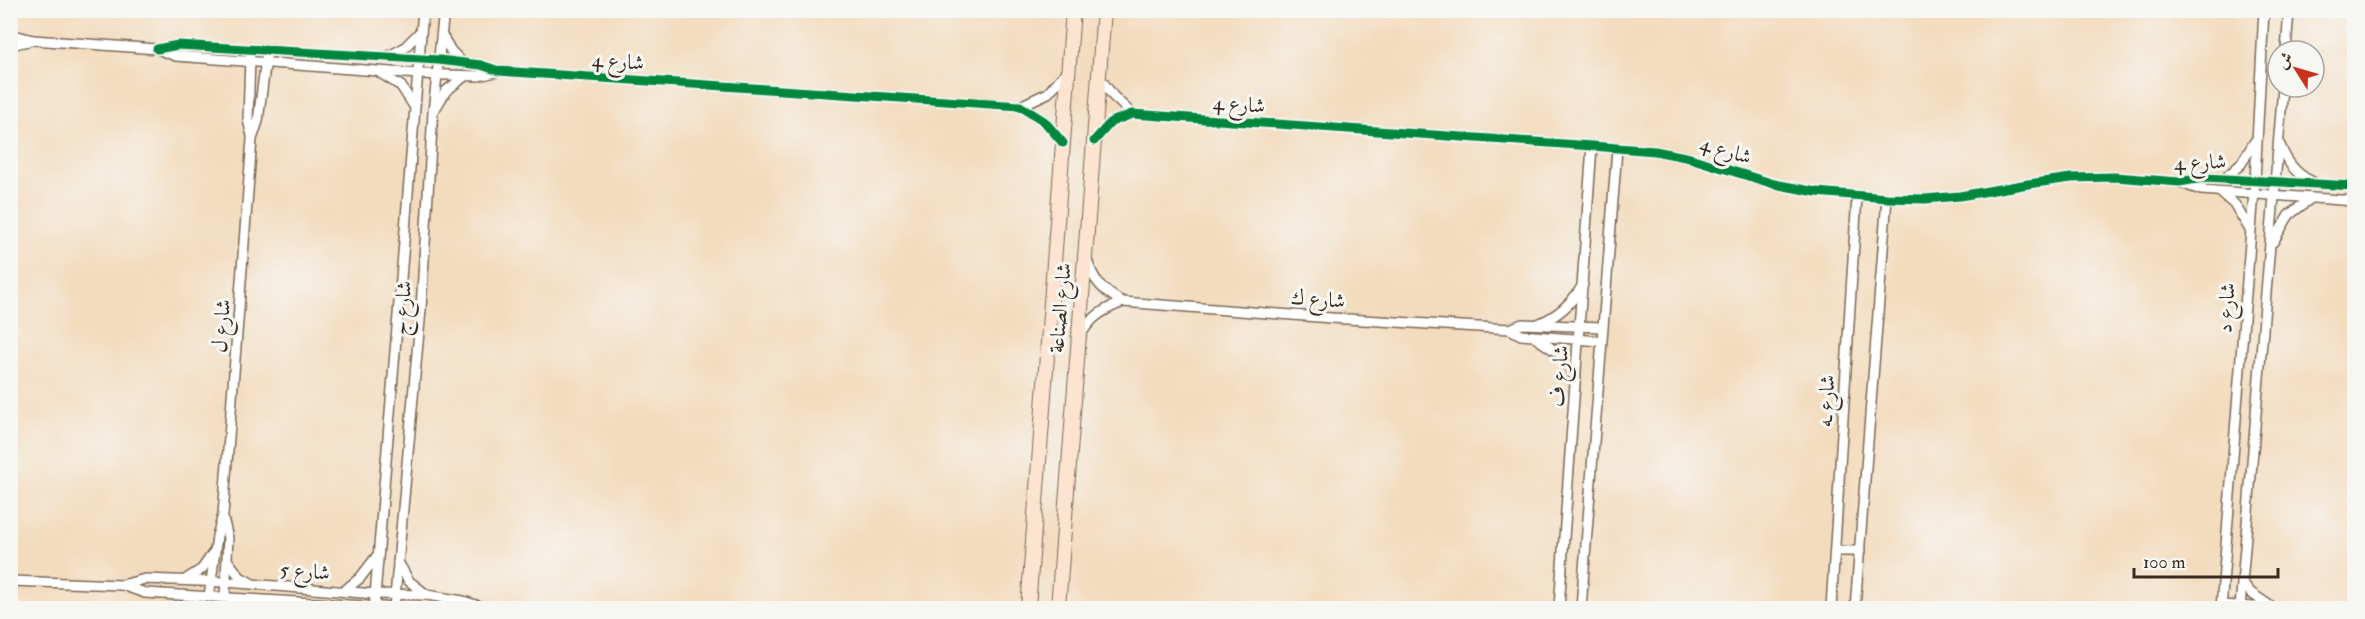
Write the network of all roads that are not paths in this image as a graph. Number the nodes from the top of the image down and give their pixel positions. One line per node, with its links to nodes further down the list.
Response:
1 (423, 10): 7 (street, شارع ج)
2 (444, 10): 9 (street, شارع ج)
3 (1073, 10): 22 (street, شارع الصناعة)
4 (1104, 10): 28 (street, شارع الصناعة)
5 (2264, 10): 34 (street, شارع د)
6 (2289, 10): 10 (street)
7 (422, 29): 16 (street); 17 (street, شارع ج)
8 (10, 34): 11 (street, شارع 4)
9 (442, 35): 18 (street, شارع ج); 20 (street)
10 (2287, 39)
11 (33, 40): 12 (street, شارع 4); 13 (street, شارع 4)
12 (10, 45)
13 (157, 49): 14 (street, شارع 4); 19 (street, شارع 4)
14 (250, 50): 15 (street, شارع 4); 19 (street, شارع ل)
15 (267, 51): 16 (street, شارع 4); 21 (street, شارع ل)
16 (382, 58): 17 (street, شارع 4)
17 (418, 59): 18 (street, شارع 4); 25 (street, شارع ج)
18 (439, 60): 20 (street, شارع 4); 26 (street, شارع ج)
19 (249, 63): 21 (street, شارع 4); 35 (street, شارع ل)
20 (463, 63): 23 (street, شارع 4)
21 (265, 64): 24 (street, شارع 4); 35 (street, شارع ل)
22 (1068, 70): 31 (street, شارع 4); 38 (street, شارع الصناعة)
23 (498, 71): 27 (street, شارع 4); 31 (street, شارع 4)
24 (377, 72): 25 (street, شارع 4); 30 (street)
25 (418, 74): 26 (street, شارع 4); 30 (street, شارع ج)
26 (438, 75): 27 (street, شارع 4); 32 (street, شارع ج)
27 (465, 76): 32 (street)
28 (1099, 76): 33 (street); 36 (street, شارع الصناعة)
29 (2282, 99): 37 (street, شارع د)
30 (415, 106): 59 (street, شارع ج)
31 (1020, 106): 38 (street)
32 (433, 112): 60 (street, شارع ج)
33 (1132, 114): 36 (street); 39 (street, شارع 4)
34 (2258, 136): 41 (street); 42 (street, شارع د)
35 (252, 139): 72 (street, شارع ل)
36 (1094, 141): 56 (street, شارع الصناعة)
37 (2279, 142): 43 (street, شارع د); 45 (street)
38 (1063, 143): 92 (street, شارع الصناعة)
39 (1592, 146): 40 (street, شارع 4); 57 (street, شارع ف)
40 (1617, 149): 49 (street, شارع 4); 63 (street, شارع ف)
41 (2224, 179): 42 (street, شارع 4); 44 (street, شارع 4)
42 (2255, 180): 43 (street, شارع 4); 48 (street, شارع د)
43 (2276, 180): 45 (street, شارع 4); 50 (street, شارع د)
44 (2179, 183): 47 (street, شارع 4); 51 (street, شارع 4)
45 (2316, 183): 46 (street, شارع 4)
46 (2355, 186)
47 (2220, 192): 48 (street, شارع 4); 54 (street)
48 (2253, 195): 50 (street, شارع 4); 54 (street, شارع د)
49 (1857, 196): 51 (street, شارع 4); 73 (street, شارع ـه)
50 (2274, 196): 52 (street, شارع 4); 55 (street, شارع د)
51 (1887, 198): 75 (street)
52 (2311, 199): 53 (street, شارع 4); 55 (street)
53 (2355, 201)
54 (2250, 231): 94 (street, شارع د)
55 (2270, 250): 83 (street, شارع د)
56 (1086, 256): 58 (street); 68 (street, شارع الصناعة)
57 (1584, 283): 61 (street); 62 (street, شارع ف)
58 (1123, 302): 64 (street, شارع ك); 68 (street)
59 (400, 307): 60 (street); 70 (street, شارع ج)
60 (420, 309): 71 (street, شارع ج)
61 (1534, 325): 62 (street, شارع ك); 64 (street, شارع ك)
62 (1580, 326): 63 (street, شارع ك); 66 (street, شارع ف)
63 (1601, 327): 67 (street, شارع ف)
64 (1510, 329): 65 (street, شارع ك)
65 (1534, 336): 66 (street, شارع ك); 69 (street)
66 (1579, 340): 67 (street, شارع ك); 69 (street, شارع ف)
67 (1601, 341): 101 (street, شارع ف)
68 (1077, 343): 99 (street, شارع الصناعة)
69 (1577, 379): 100 (street, شارع ف)
70 (387, 443): 71 (street); 76 (street, شارع ج)
71 (408, 445): 78 (street, شارع ج)
72 (223, 515): 74 (street, شارع ل); 77 (street, شارع ل)
73 (1835, 550): 75 (street); 102 (street, شارع ـه)
74 (214, 551): 80 (street); 81 (street, شارع ل)
75 (1860, 551): 103 (street)
76 (378, 554): 86 (street); 87 (street, شارع ج)
77 (227, 560): 82 (street, شارع ل); 85 (street)
78 (398, 562): 88 (street, شارع ج); 89 (street)
79 (12, 580): 84 (street, شارع 5)
80 (184, 581): 81 (street, شارع 5); 84 (street, شارع 5)
81 (212, 582): 82 (street, شارع 5); 90 (street, شارع ل)
82 (226, 582): 85 (street, شارع 5); 91 (street, شارع ل)
83 (2242, 582): 95 (street, شارع د); 104 (street)
84 (122, 585): 90 (street, شارع 5)
85 (259, 586): 86 (street, شارع 5)
86 (344, 591): 87 (street, شارع 5)
87 (375, 594): 88 (street, شارع 5); 96 (street, شارع ج)
88 (395, 594): 89 (street, شارع 5); 97 (street, شارع ج)
89 (427, 596): 98 (street, شارع 5)
90 (209, 597): 91 (street, شارع 5)
91 (225, 598): 93 (street, شارع 5)
92 (1027, 605)
93 (341, 607): 96 (street, شارع 5)
94 (2221, 607): 95 (street)
95 (2240, 607): 104 (street)
96 (374, 608): 97 (street, شارع 5)
97 (395, 608)
98 (485, 609)
99 (1058, 609)
100 (1559, 609)
101 (1581, 609)
102 (1831, 609)
103 (1855, 609)
104 (2271, 609)

